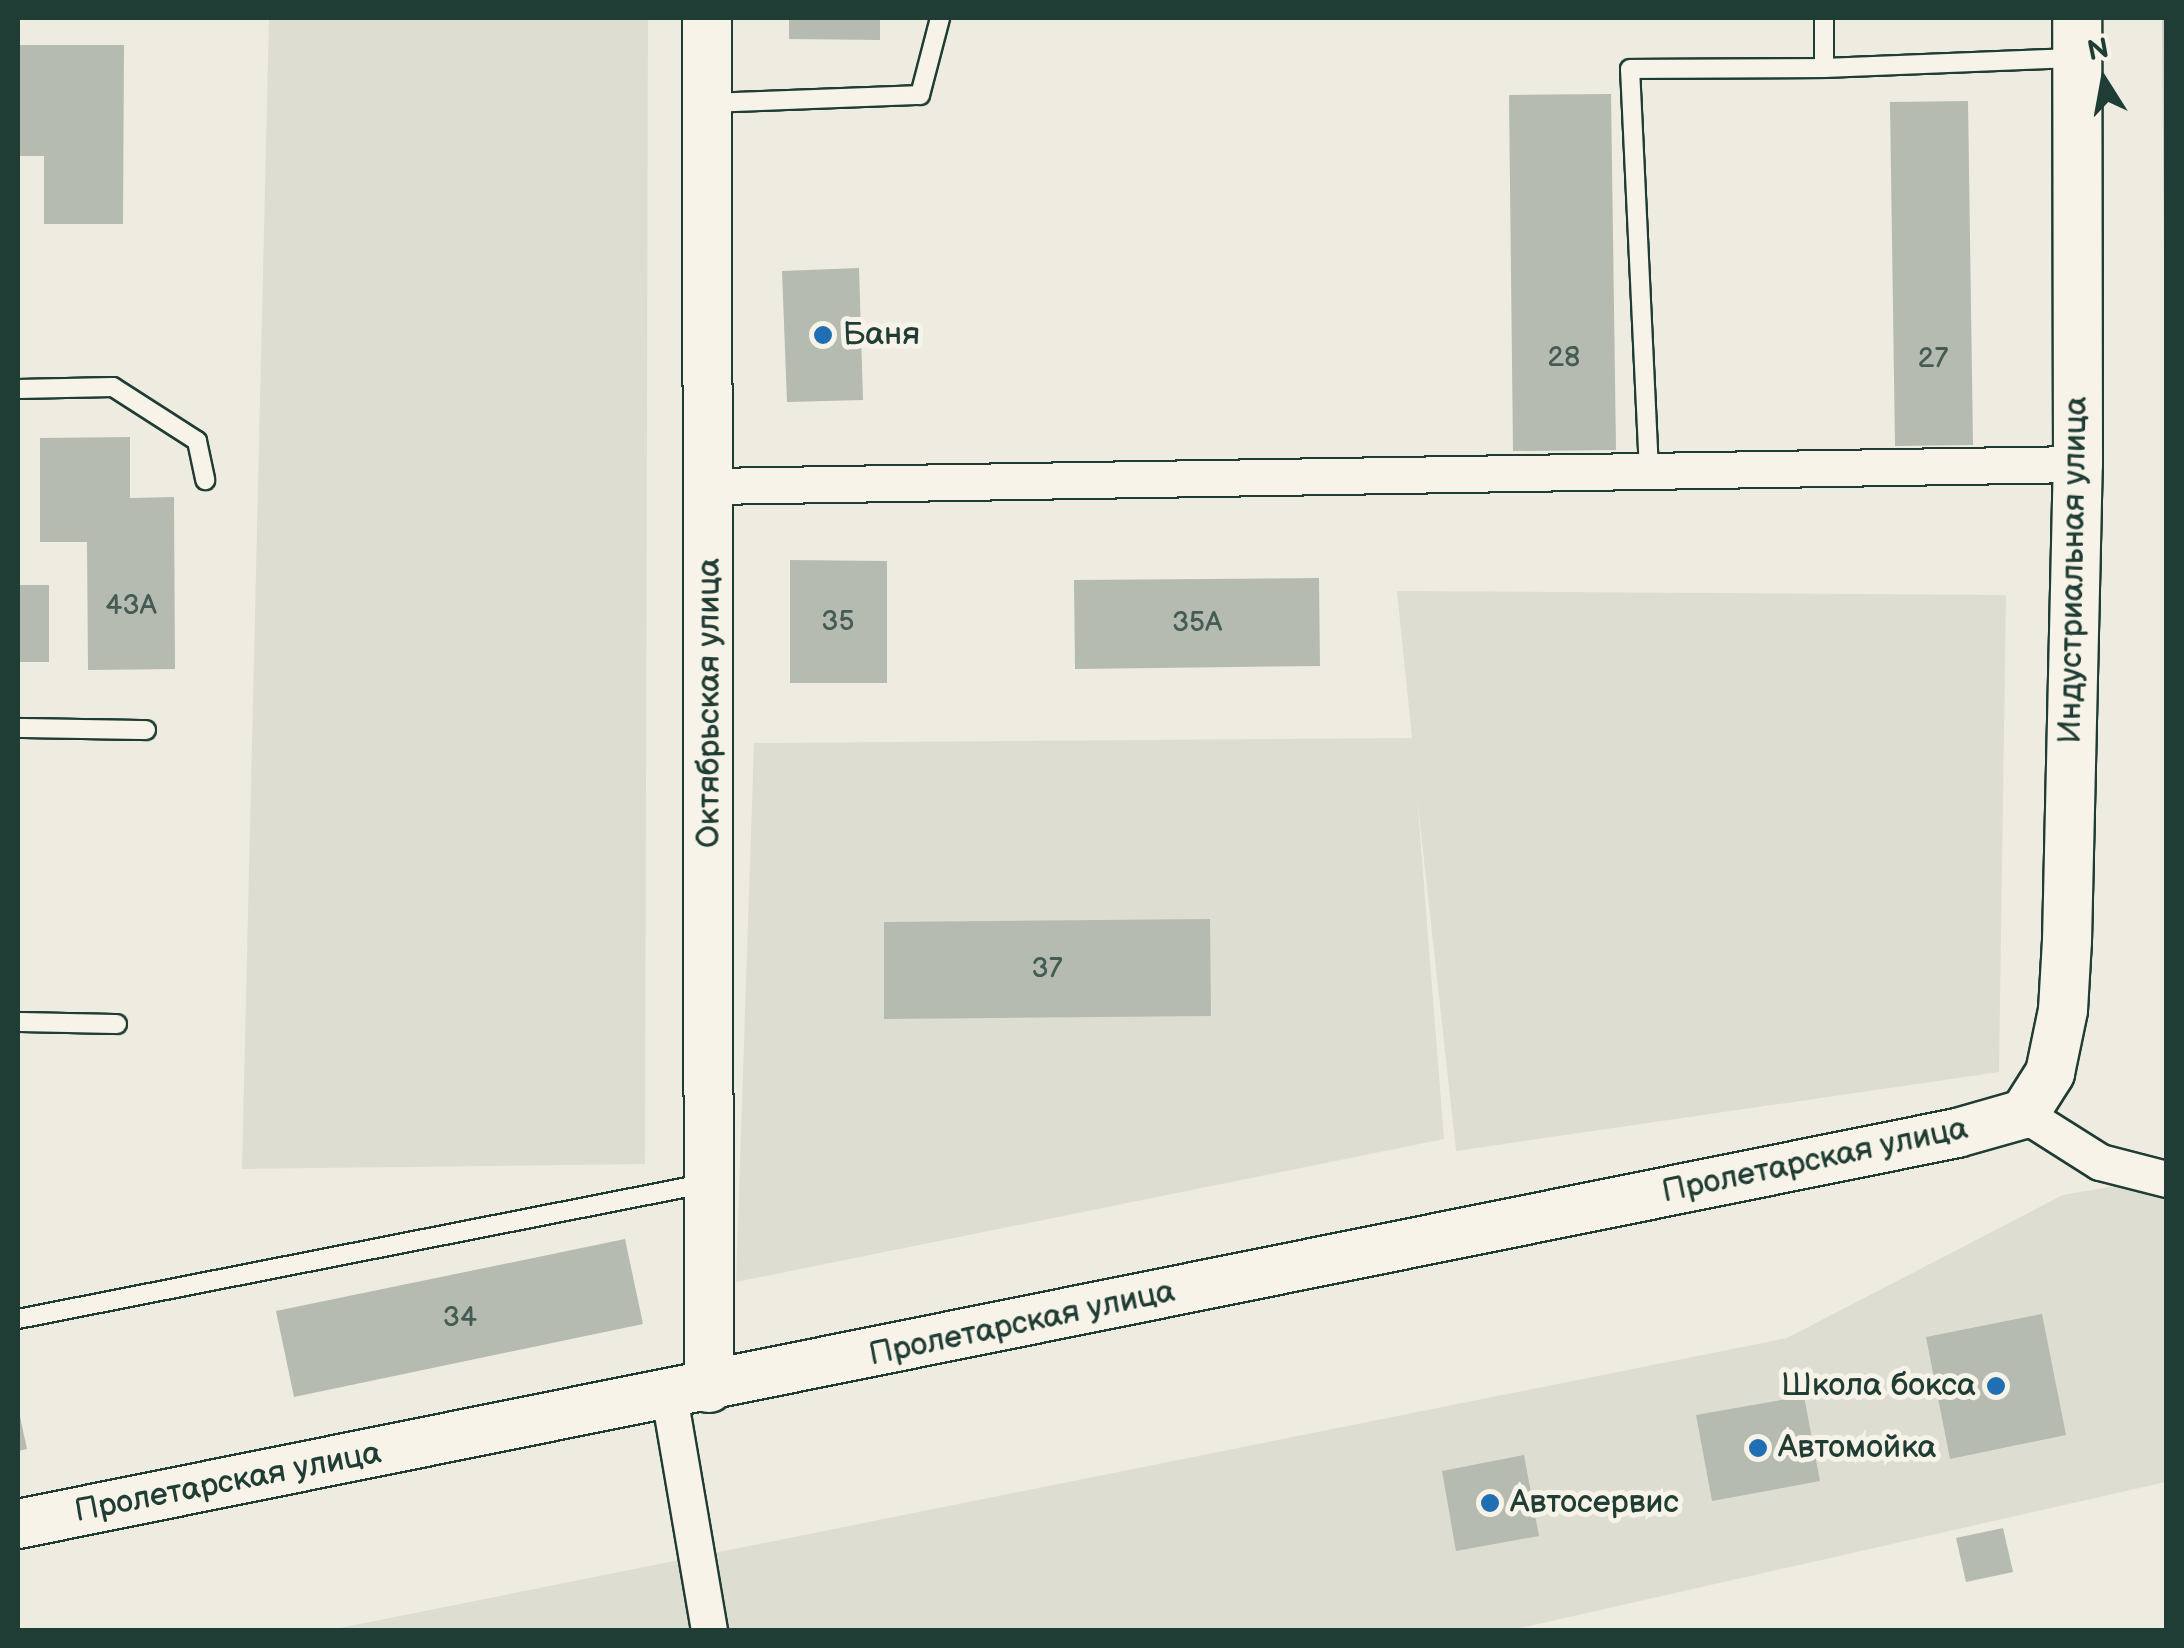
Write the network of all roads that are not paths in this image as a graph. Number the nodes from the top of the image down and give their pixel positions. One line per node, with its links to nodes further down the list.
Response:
1 (707, 18): 6 (main road, Октябрьская улица)
2 (940, 18): 6 (lane)
3 (1824, 18): 5 (lane)
4 (2076, 38): 5 (lane); 8 (main road, Индустриальная улица)
5 (1824, 68): 9 (lane)
6 (708, 104): 11 (main road, Октябрьская улица)
7 (18, 389): 10 (lane)
8 (2078, 464): 9 (street); 16 (main road, Индустриальная улица)
9 (1649, 471): 11 (street)
10 (204, 480)
11 (710, 486): 18 (main road, Октябрьская улица)
12 (18, 728): 13 (lane)
13 (146, 730)
14 (18, 1022): 15 (lane)
15 (117, 1024)
16 (2024, 1114): 17 (street); 20 (main road, Пролетарская улица)
17 (2166, 1180)
18 (708, 1183): 19 (lane); 20 (main road, Октябрьская улица)
19 (18, 1319)
20 (689, 1392): 21 (main road, Пролетарская улица); 22 (street)
21 (18, 1524)
22 (708, 1630)

